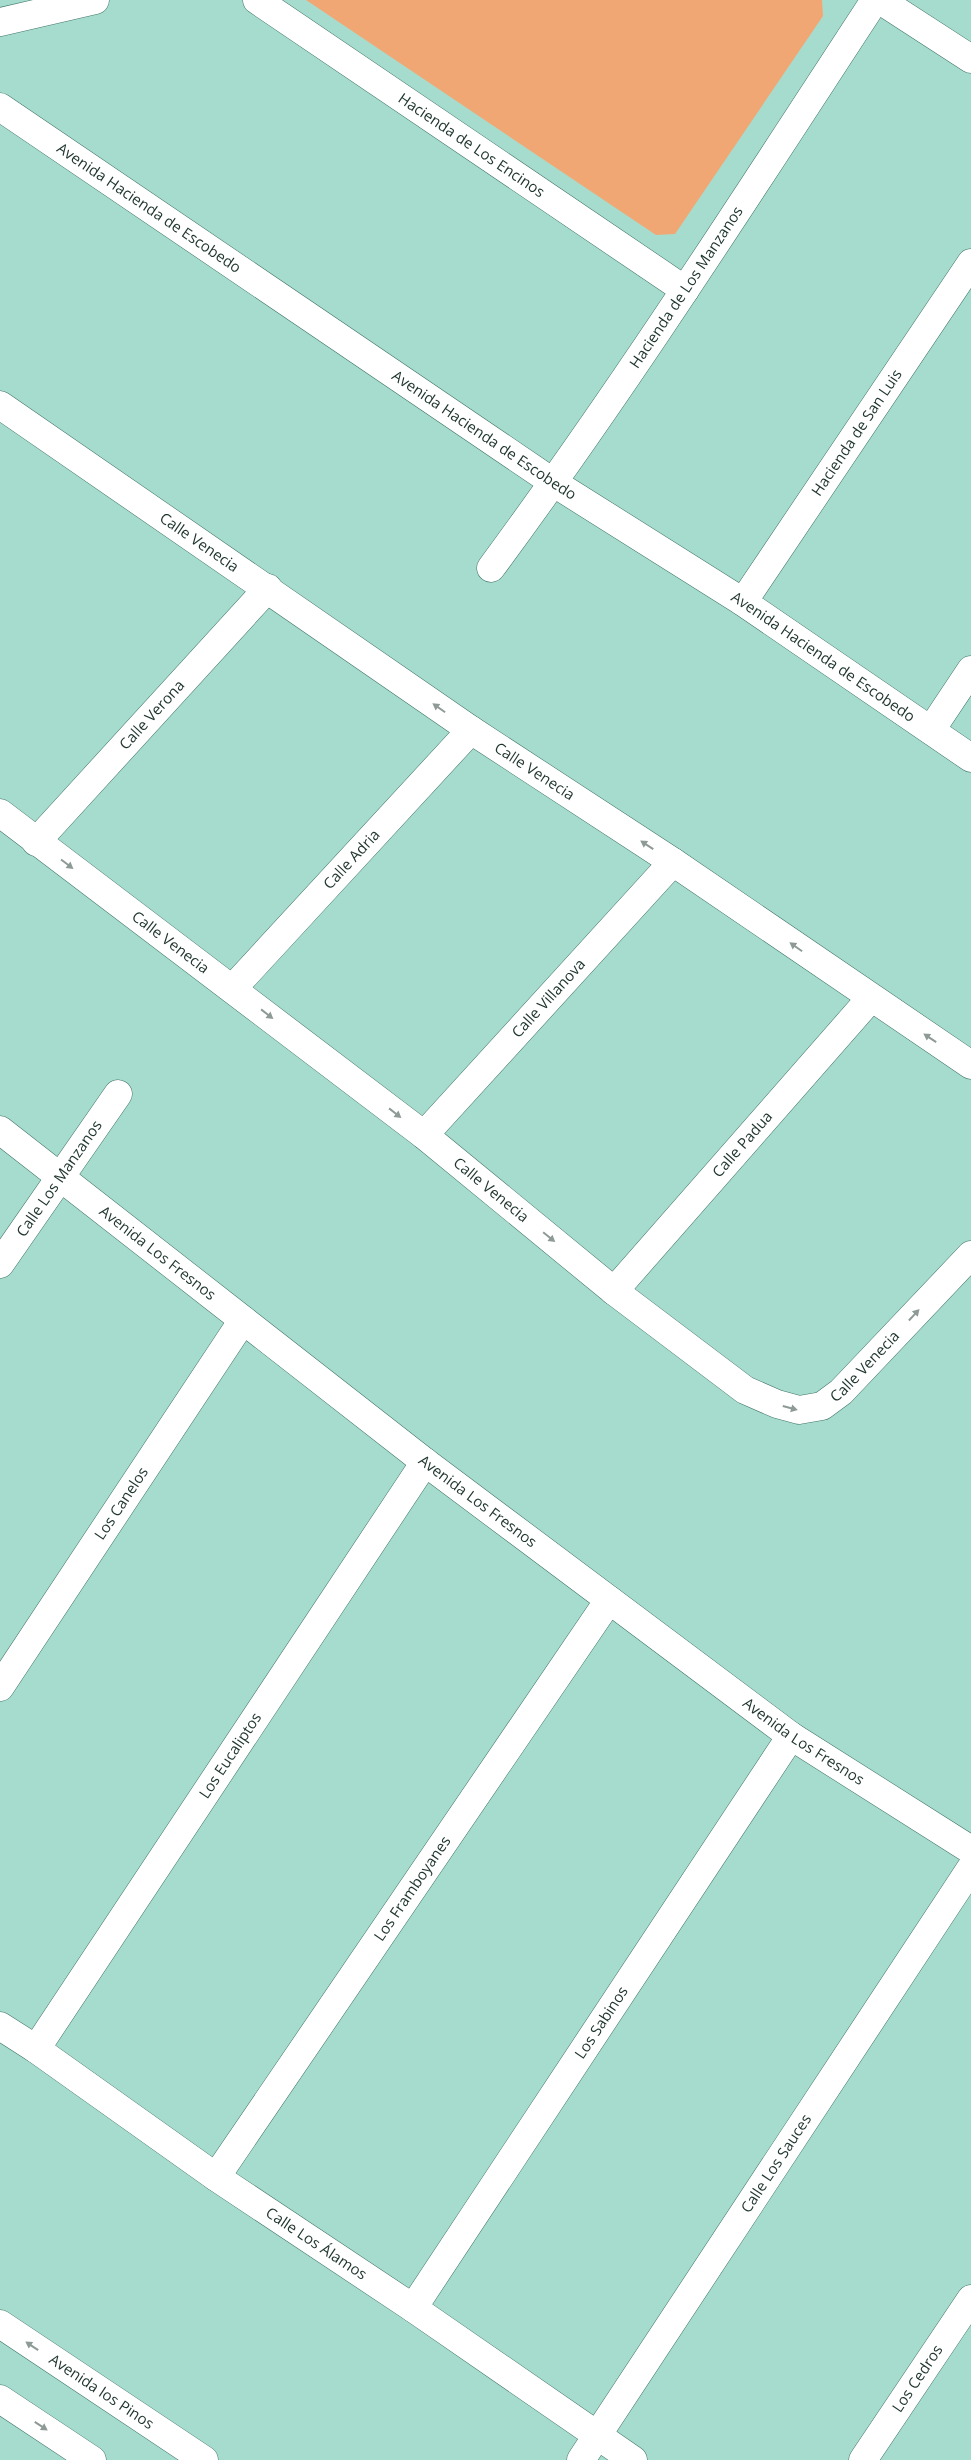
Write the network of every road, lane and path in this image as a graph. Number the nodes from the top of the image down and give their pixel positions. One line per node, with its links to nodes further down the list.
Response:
1 (95, 0): 5 (street)
2 (257, 0): 9 (street, Hacienda de Los Encinos)
3 (875, 0): 9 (street, Hacienda de Los Manzanos)
4 (880, 0): 6 (street)
5 (0, 22)
6 (971, 59)
7 (0, 107): 11 (street, Avenida Hacienda de Escobedo)
8 (971, 263): 14 (street, Hacienda de San Luis)
9 (685, 290): 11 (street, Hacienda de Los Manzanos)
10 (0, 405): 13 (street, Calle Venecia)
11 (554, 483): 12 (street, Hacienda de Los Manzanos); 14 (street, Avenida Hacienda de Escobedo)
12 (491, 568)
13 (268, 588): 16 (street, Calle Venecia, one-way to 13); 20 (street, Calle Verona)
14 (743, 602): 17 (street, Avenida Hacienda de Escobedo)
15 (971, 670): 17 (street)
16 (471, 730): 21 (street, Calle Venecia, one-way to 16); 22 (street, Calle Adria)
17 (930, 730): 18 (street, Avenida Hacienda de Escobedo)
18 (971, 758)
19 (0, 813): 20 (street, Calle Venecia)
20 (36, 842): 22 (street, Calle Venecia, one-way to 22)
21 (673, 862): 23 (street, Calle Venecia, one-way to 21); 27 (street, Calle Villanova)
22 (233, 988): 27 (street, Calle Venecia, one-way to 27)
23 (870, 999): 24 (street, Calle Venecia, one-way to 23); 31 (street, Calle Padua)
24 (971, 1065)
25 (118, 1094): 28 (street, Calle Los Manzanos)
26 (0, 1130): 28 (street, Avenida Los Fresnos)
27 (424, 1135): 31 (street, Calle Venecia, one-way to 31)
28 (60, 1175): 30 (street, Calle Los Manzanos); 32 (street, Avenida Los Fresnos)
29 (971, 1255): 31 (street, Calle Venecia, one-way to 29)
30 (0, 1264)
31 (614, 1291)
32 (243, 1320): 33 (street, Avenida Los Fresnos); 35 (street, Los Canelos)
33 (425, 1462): 34 (street, Avenida Los Fresnos); 40 (street, Los Eucaliptos)
34 (610, 1600): 36 (street, Avenida Los Fresnos); 41 (street, Los Framboyanes)
35 (0, 1687)
36 (791, 1736): 37 (street, Avenida Los Fresnos); 43 (street, Los Sabinos)
37 (971, 1850)
38 (971, 1868): 46 (street, Calle Los Sauces)
39 (0, 2026): 40 (street, Calle Los Álamos)
40 (36, 2049): 41 (street, Calle Los Álamos)
41 (216, 2177): 43 (street, Calle Los Álamos)
42 (971, 2299): 51 (street, Los Cedros)
43 (413, 2308): 46 (street, Calle Los Álamos)
44 (0, 2324): 48 (street, Avenida los Pinos, one-way to 44)
45 (0, 2399): 47 (street, one-way to 47)
46 (595, 2436): 49 (street, Calle Los Sauces); 50 (street, Calle Los Álamos)
47 (92, 2460)
48 (204, 2460)
49 (581, 2460)
50 (633, 2460)
51 (863, 2460)

